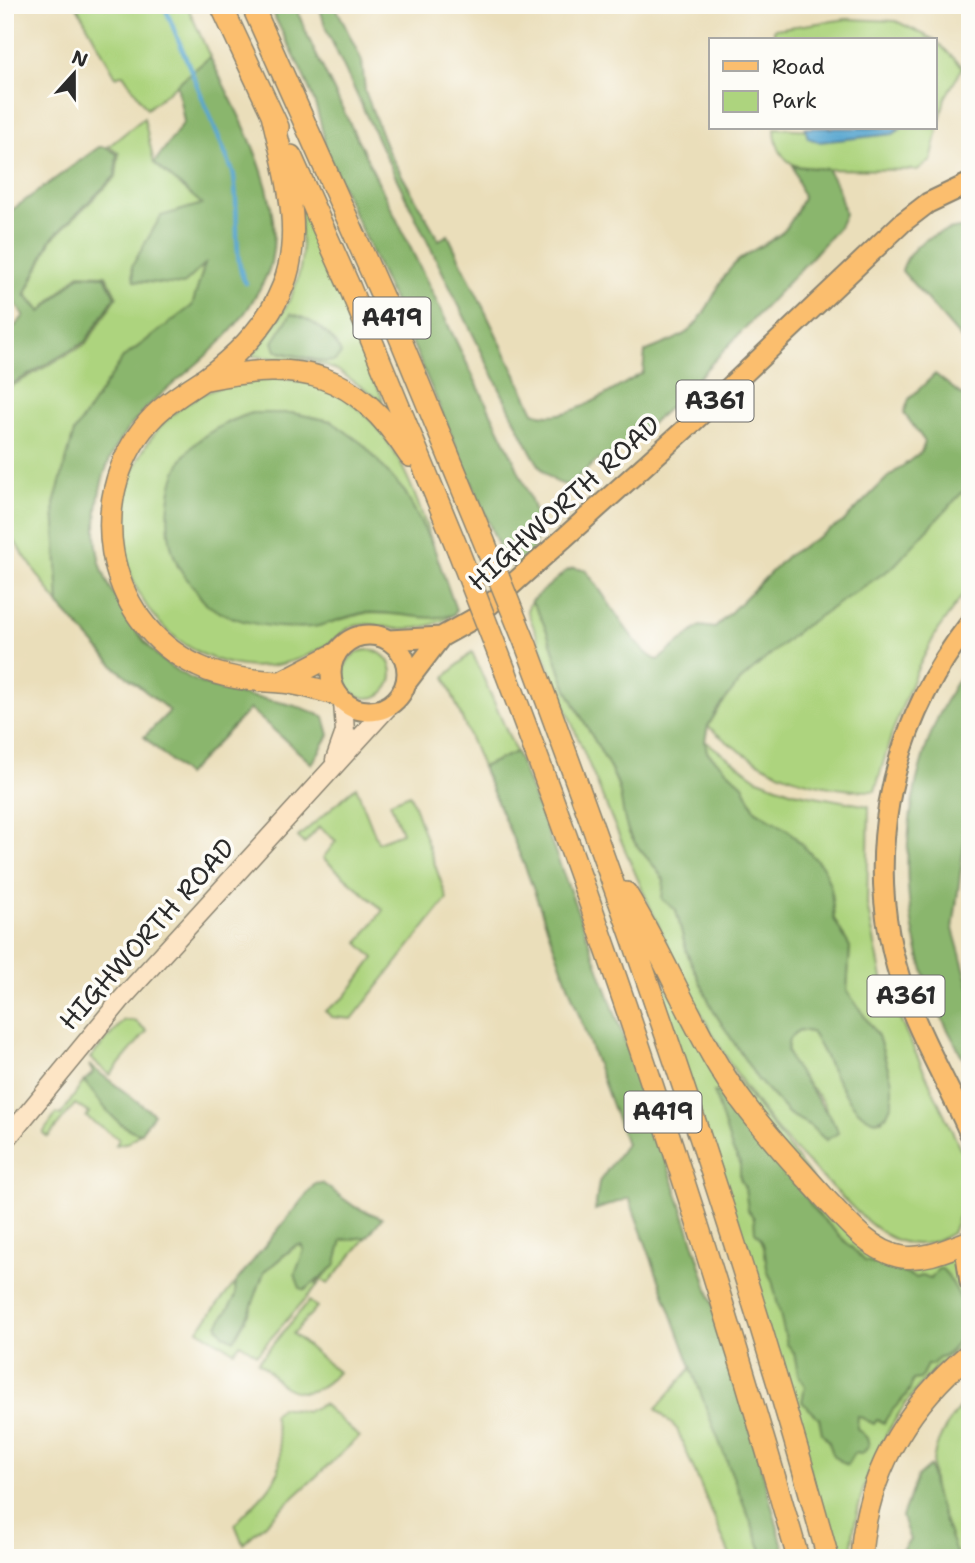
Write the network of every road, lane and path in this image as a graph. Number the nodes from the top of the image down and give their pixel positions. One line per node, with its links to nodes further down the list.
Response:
1 (221, 5): 3 (highway, A419)
2 (251, 5): 16 (highway, A419, bridge)
3 (272, 114): 5 (highway, A419); 6 (highway, A419)
4 (970, 183): 8 (main road, HIGHWORTH ROAD / A361)
5 (204, 379): 6 (highway, A419); 11 (highway, A419)
6 (439, 502): 22 (highway, A419, bridge)
7 (970, 622): 17 (main road, A361)
8 (441, 637): 9 (main road, HIGHWORTH ROAD / A361); 12 (main road, HIGHWORTH ROAD / A361)
9 (389, 640): 10 (main road); 12 (main road)
10 (335, 653): 11 (highway); 13 (main road)
11 (281, 682): 13 (highway, A419)
12 (406, 683): 14 (main road)
13 (340, 699): 14 (main road); 15 (main road, HIGHWORTH ROAD)
14 (390, 706): 15 (main road, HIGHWORTH ROAD)
15 (332, 766): 18 (main road, HIGHWORTH ROAD)
16 (608, 865): 19 (highway, A419); 23 (highway, A419)
17 (970, 1134)
18 (5, 1141)
19 (970, 1242): 20 (main road)
20 (970, 1282)
21 (970, 1353): 24 (highway)
22 (798, 1558)
23 (828, 1558)
24 (861, 1558)

